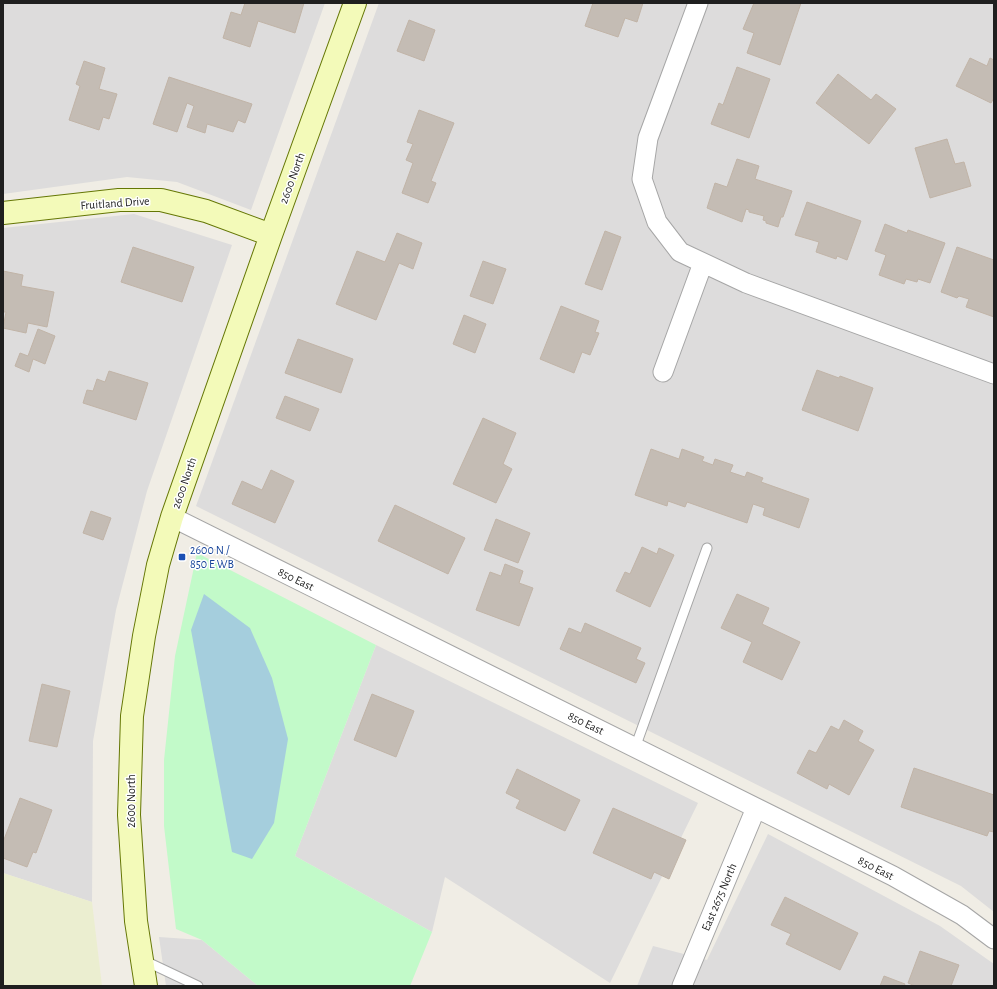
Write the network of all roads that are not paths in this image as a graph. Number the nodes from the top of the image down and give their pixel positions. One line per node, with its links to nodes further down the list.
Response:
1 (355, 3): 4 (main road, 2600 North)
2 (698, 3): 5 (street)
3 (3, 213): 4 (main road, Fruitland Drive)
4 (271, 234): 8 (main road, 2600 North)
5 (703, 263): 6 (street); 7 (street)
6 (663, 372)
7 (994, 374)
8 (172, 517): 10 (street, 850 East); 13 (main road, 2600 North)
9 (707, 548): 10 (lane)
10 (635, 748): 11 (street, 850 East)
11 (756, 808): 12 (street, 850 East); 16 (street, East 2675 North)
12 (994, 939)
13 (142, 959): 14 (main road, 2600 North); 15 (lane)
14 (146, 986)
15 (198, 986)
16 (682, 986)

